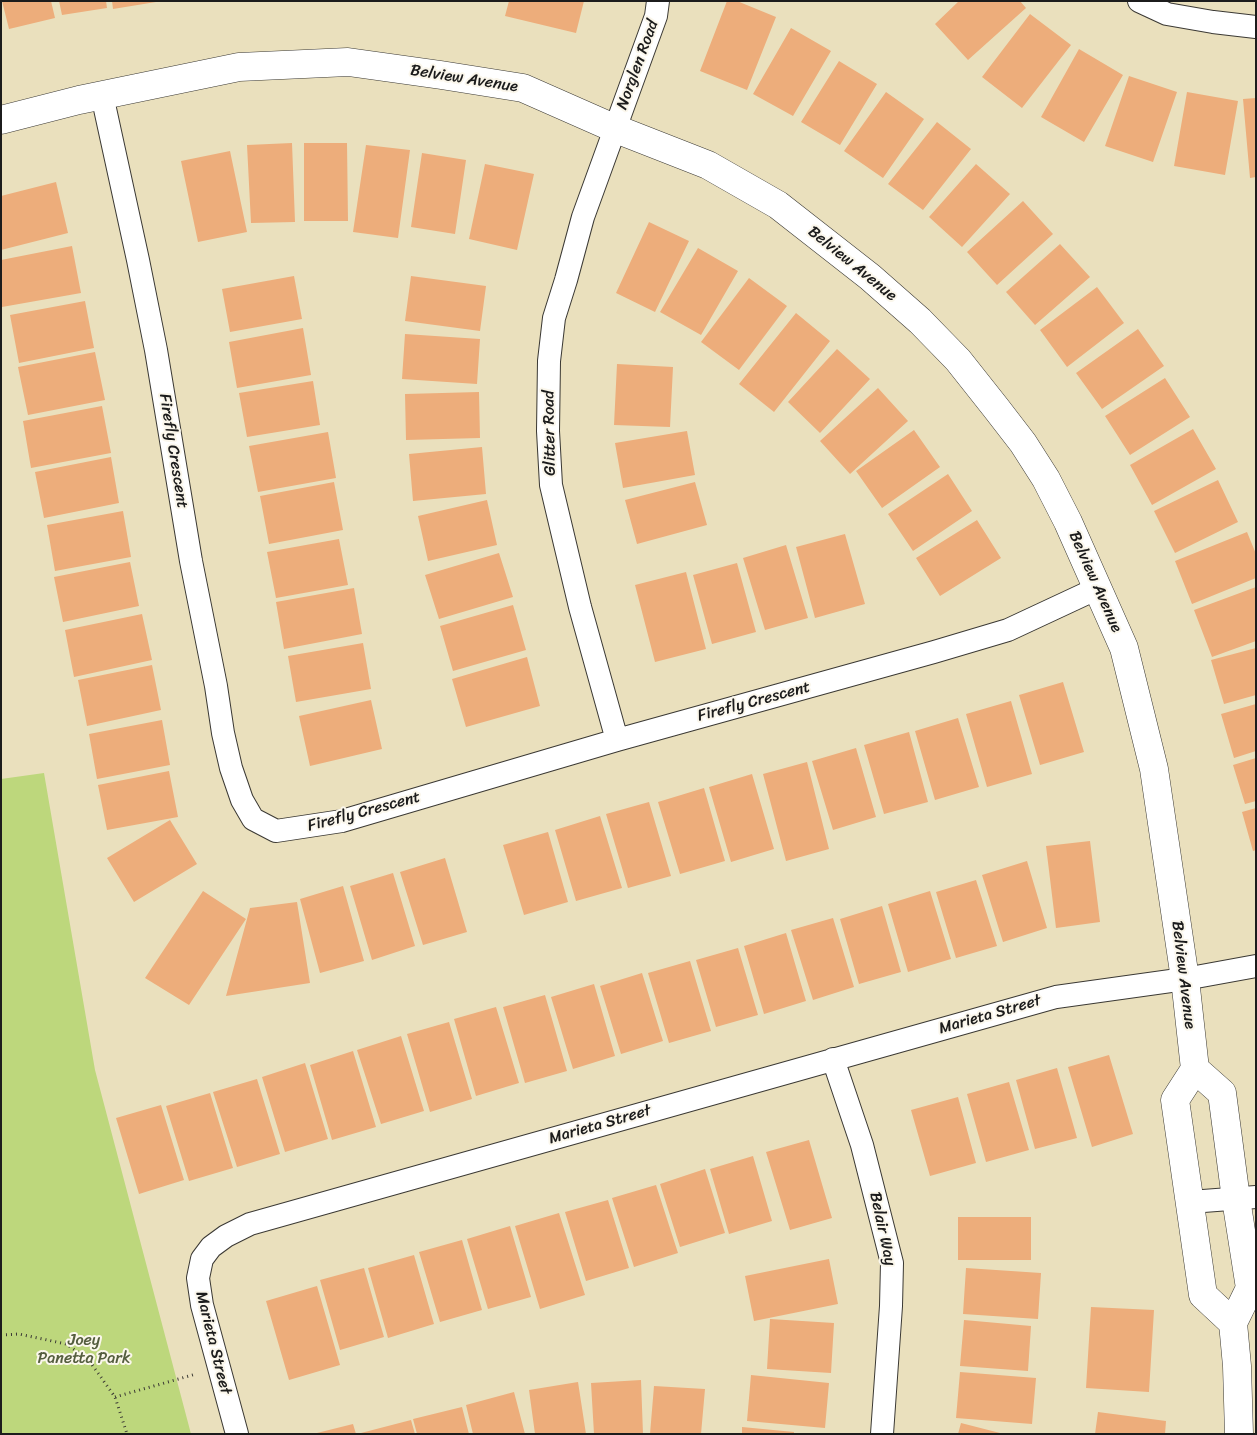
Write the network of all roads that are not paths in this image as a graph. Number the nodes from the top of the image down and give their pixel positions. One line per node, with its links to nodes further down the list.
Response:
1 (658, 1): 6 (street, Norglen Road)
2 (1139, 1): 3 (street)
3 (1256, 26)
4 (102, 95): 5 (street, Belview Avenue); 6 (street, Belview Avenue); 8 (street, Firefly Crescent)
5 (1, 120)
6 (616, 129): 7 (street, Belview Avenue); 8 (street, Glitter Road)
7 (1098, 588): 8 (street, Firefly Crescent); 10 (street, Belview Avenue)
8 (616, 740)
9 (1256, 966): 10 (street, Marieta Street)
10 (1185, 980): 11 (street, Marieta Street); 12 (street, Belview Avenue)
11 (833, 1059): 16 (street, Marieta Street); 17 (street, Belair Way)
12 (1195, 1070): 13 (street); 14 (street)
13 (1246, 1198): 14 (street); 15 (street)
14 (1190, 1202): 15 (street)
15 (1233, 1323): 18 (street)
16 (237, 1434)
17 (882, 1434)
18 (1239, 1434)

